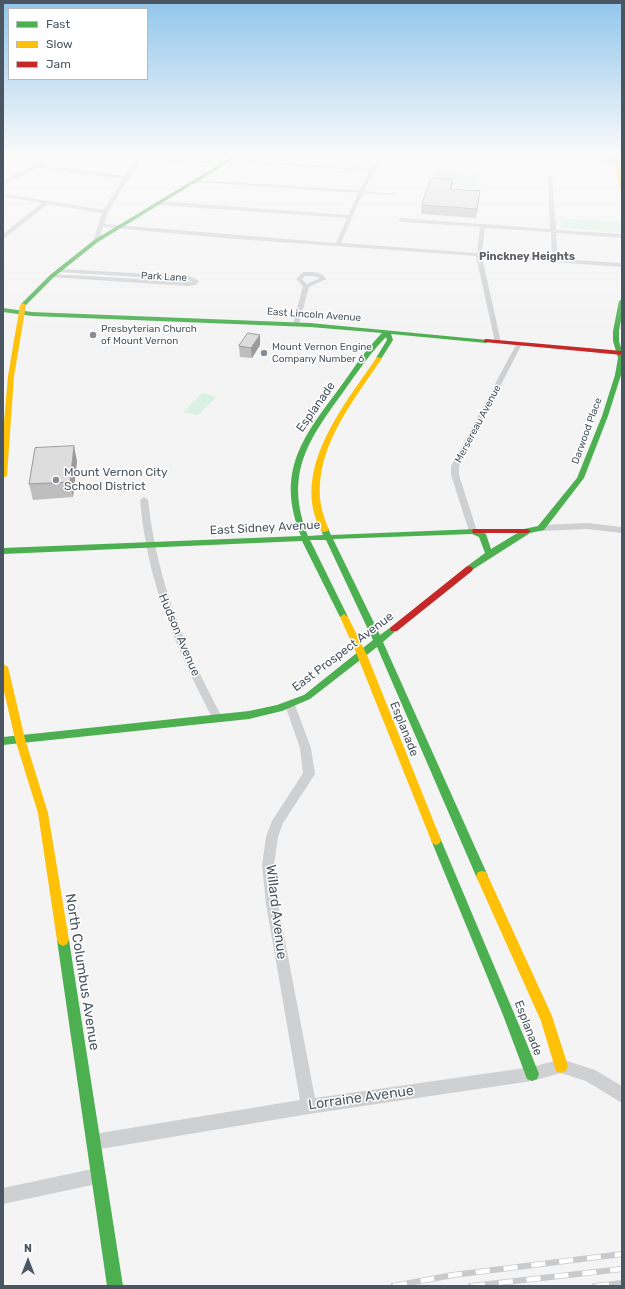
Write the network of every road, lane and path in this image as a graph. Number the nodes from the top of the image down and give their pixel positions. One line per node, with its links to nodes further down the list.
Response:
1 (28, 217): 12 (street)
2 (103, 217): 7 (street)
3 (134, 217): 9 (main road)
4 (349, 217): 14 (street)
5 (553, 217): 10 (street)
6 (401, 220): 8 (street)
7 (101, 225): 9 (street); 13 (street)
8 (482, 226): 10 (street); 15 (street)
9 (118, 227): 13 (main road); 14 (street)
10 (554, 231): 11 (street); 16 (street)
11 (622, 236)
12 (3, 237)
13 (96, 241): 18 (main road)
14 (338, 244): 15 (street)
15 (479, 255): 16 (street); 26 (street)
16 (555, 260): 17 (street)
17 (622, 265)
18 (56, 273): 19 (street, Park Lane); 23 (main road)
19 (195, 282)
20 (306, 286): 24 (street)
21 (622, 301): 28 (main road)
22 (3, 310): 23 (main road, East Lincoln Avenue)
23 (21, 312): 24 (main road, East Lincoln Avenue); 29 (main road)
24 (296, 324): 25 (main road, East Lincoln Avenue)
25 (387, 332): 26 (main road, East Lincoln Avenue); 36 (main road, Esplanade); 37 (main road, Esplanade)
26 (498, 342): 27 (main road, East Lincoln Avenue)
27 (519, 344): 28 (main road, East Lincoln Avenue); 34 (street, Mersereau Avenue)
28 (622, 352): 32 (main road, Darwood Place)
29 (6, 395): 30 (main road)
30 (3, 476)
31 (144, 500): 38 (street, Hudson Avenue)
32 (541, 528): 33 (street, East Prospect Avenue); 35 (main road, East Prospect Avenue)
33 (622, 530)
34 (473, 531): 35 (main road, East Sidney Avenue); 36 (main road, East Sidney Avenue); 40 (main road)
35 (527, 531): 40 (main road, East Prospect Avenue)
36 (327, 537): 37 (main road, East Sidney Avenue); 41 (main road, Esplanade)
37 (306, 538): 38 (main road, East Sidney Avenue); 42 (main road, Esplanade)
38 (149, 545): 39 (main road, East Sidney Avenue); 45 (street, Hudson Avenue)
39 (3, 551)
40 (489, 554): 41 (main road, East Prospect Avenue)
41 (378, 642): 42 (main road, East Prospect Avenue); 48 (main road, Esplanade)
42 (362, 655): 44 (main road, East Prospect Avenue); 49 (main road, Esplanade)
43 (3, 666): 46 (main road, North Columbus Avenue)
44 (290, 705): 45 (main road, East Prospect Avenue); 51 (street, Willard Avenue)
45 (218, 719): 46 (main road, East Prospect Avenue)
46 (20, 739): 47 (main road, East Prospect Avenue); 52 (main road, North Columbus Avenue)
47 (3, 741)
48 (561, 1066): 49 (street, Lorraine Avenue); 50 (street)
49 (532, 1074): 51 (street, Lorraine Avenue)
50 (622, 1094)
51 (309, 1106): 52 (street, Lorraine Avenue)
52 (94, 1142): 53 (main road, North Columbus Avenue)
53 (97, 1176): 54 (street); 55 (main road, North Columbus Avenue)
54 (3, 1196)
55 (115, 1286)

